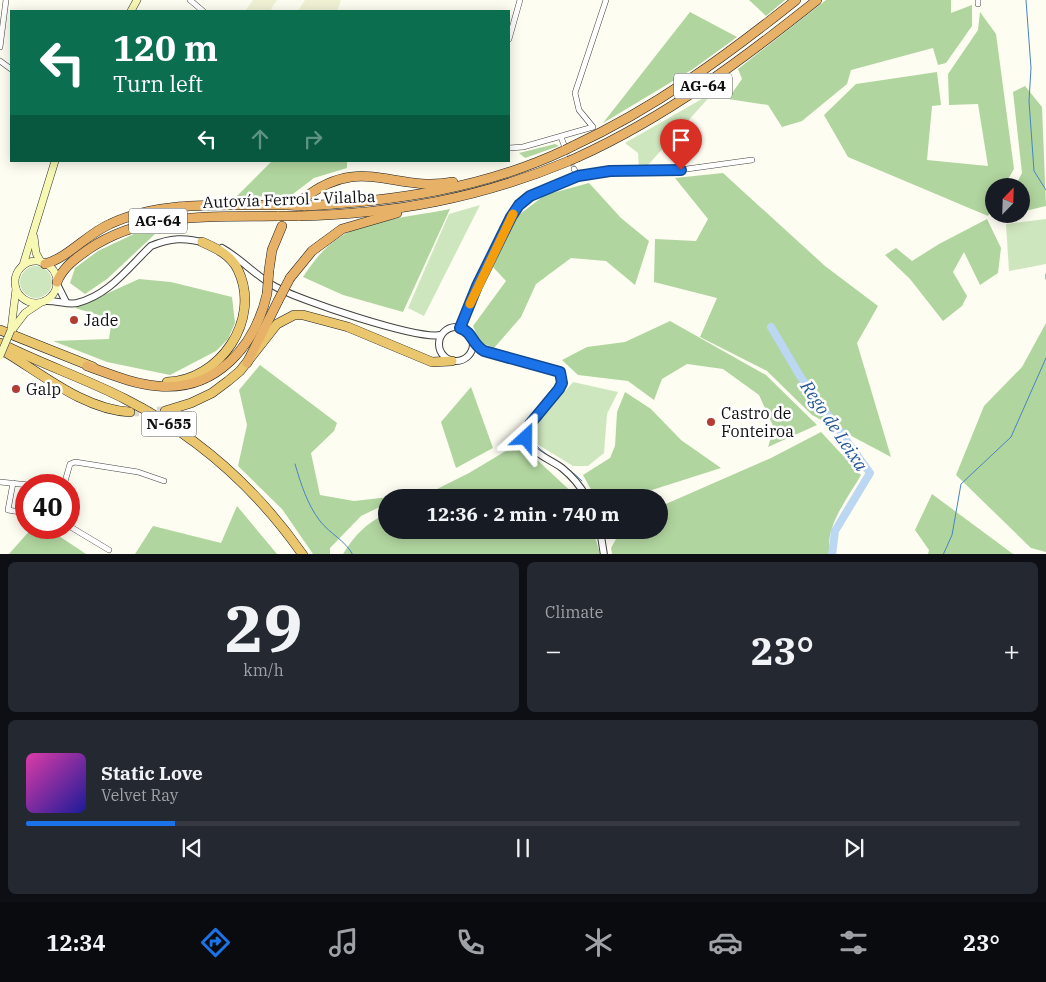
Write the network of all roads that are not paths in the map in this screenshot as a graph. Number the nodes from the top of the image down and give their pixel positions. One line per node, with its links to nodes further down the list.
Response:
1 (6, 0): 9 (street)
2 (190, 0): 7 (street)
3 (520, 0): 8 (street)
4 (606, 0): 12 (street)
5 (796, 0): 13 (highway, Autovía Ferrol - Vilalba / AG-64)
6 (817, 0): 17 (highway, Autovía Ferrol - Vilalba / AG-64, bridge)
7 (202, 10)
8 (510, 35)
9 (0, 47)
10 (0, 60): 11 (street)
11 (10, 68)
12 (561, 137): 13 (street); 14 (street)
13 (567, 147): 19 (highway, Autovía Ferrol - Vilalba / AG-64)
14 (510, 148)
15 (752, 160): 18 (street)
16 (55, 162): 22 (main road)
17 (572, 165): 18 (street); 21 (highway, Autovía Ferrol - Vilalba / AG-64)
18 (578, 176): 31 (street)
19 (485, 180): 20 (highway, Autovía Ferrol - Vilalba / AG-64); 20 (highway)
20 (304, 202): 25 (highway, Autovía Ferrol - Vilalba / AG-64, bridge)
21 (436, 202): 27 (highway, Autovía Ferrol - Vilalba / AG-64, bridge); 44 (highway, bridge)
22 (39, 211): 25 (main road); 26 (main road)
23 (282, 226): 45 (highway, bridge)
24 (202, 242): 30 (street); 34 (street); 45 (highway)
25 (43, 263): 26 (main road); 27 (main road)
26 (23, 265): 28 (main road)
27 (57, 283): 29 (main road); 30 (street)
28 (16, 289): 29 (main road); 33 (main road)
29 (42, 302): 30 (street); 33 (main road)
30 (66, 302)
31 (460, 328): 35 (street); 37 (street)
32 (0, 330): 45 (highway)
33 (12, 330): 41 (main road, bridge)
34 (422, 335): 35 (street); 38 (street)
35 (442, 335): 38 (street)
36 (0, 343): 57 (highway, N-655)
37 (473, 345): 40 (street); 42 (street)
38 (439, 346): 43 (street)
39 (0, 349): 47 (highway)
40 (484, 351): 42 (street); 52 (street)
41 (0, 356)
42 (469, 356): 43 (street)
43 (452, 362): 44 (highway)
44 (247, 363): 46 (highway)
45 (87, 366)
46 (165, 411)
47 (130, 412)
48 (67, 474): 49 (street)
49 (164, 481)
50 (0, 482): 51 (street)
51 (13, 483): 53 (street)
52 (581, 489)
53 (15, 511)
54 (80, 533): 56 (street)
55 (602, 539): 58 (street)
56 (109, 550)
57 (303, 554)
58 (604, 554)

